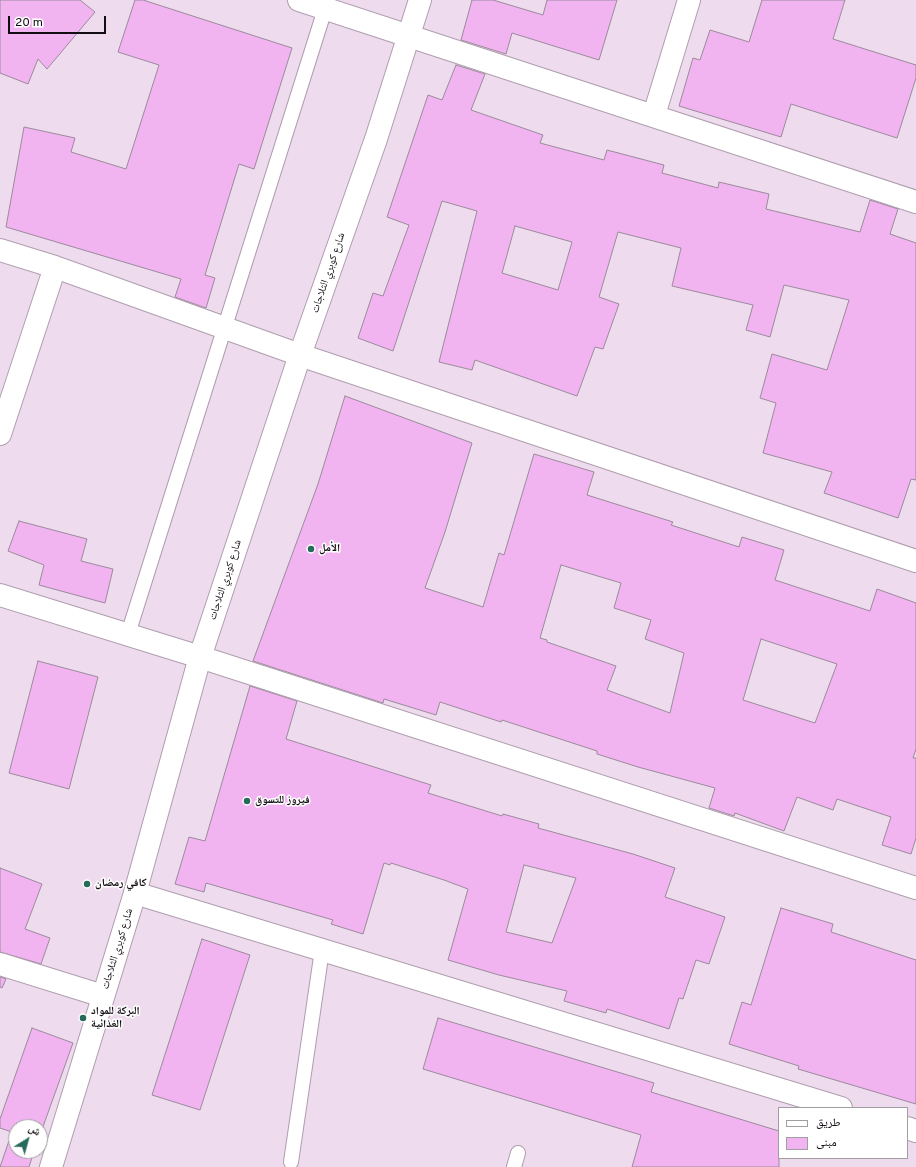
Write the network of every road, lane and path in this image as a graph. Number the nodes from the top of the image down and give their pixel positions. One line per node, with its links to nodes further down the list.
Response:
1 (299, 0): 4 (street)
2 (420, 0): 5 (street, شارع كوبري الثلاجات)
3 (689, 0): 6 (street)
4 (325, 8): 5 (street); 10 (lane)
5 (409, 36): 6 (street); 11 (street, شارع كوبري الثلاجات)
6 (654, 115): 7 (street)
7 (916, 202)
8 (0, 250): 9 (street)
9 (55, 268): 10 (street); 12 (street)
10 (224, 328): 11 (street); 15 (lane)
11 (300, 356): 13 (street); 16 (street, شارع كوبري الثلاجات)
12 (0, 434)
13 (916, 561)
14 (0, 594): 15 (street)
15 (128, 634): 16 (street)
16 (200, 657): 17 (street); 18 (street, شارع كوبري الثلاجات)
17 (916, 888)
18 (135, 893): 19 (street); 21 (street, شارع كوبري الثلاجات)
19 (322, 950): 22 (street); 24 (lane)
20 (0, 964): 21 (street)
21 (103, 996): 25 (street, شارع كوبري الثلاجات)
22 (838, 1107)
23 (518, 1153): 26 (lane)
24 (291, 1162)
25 (51, 1167)
26 (514, 1167)

